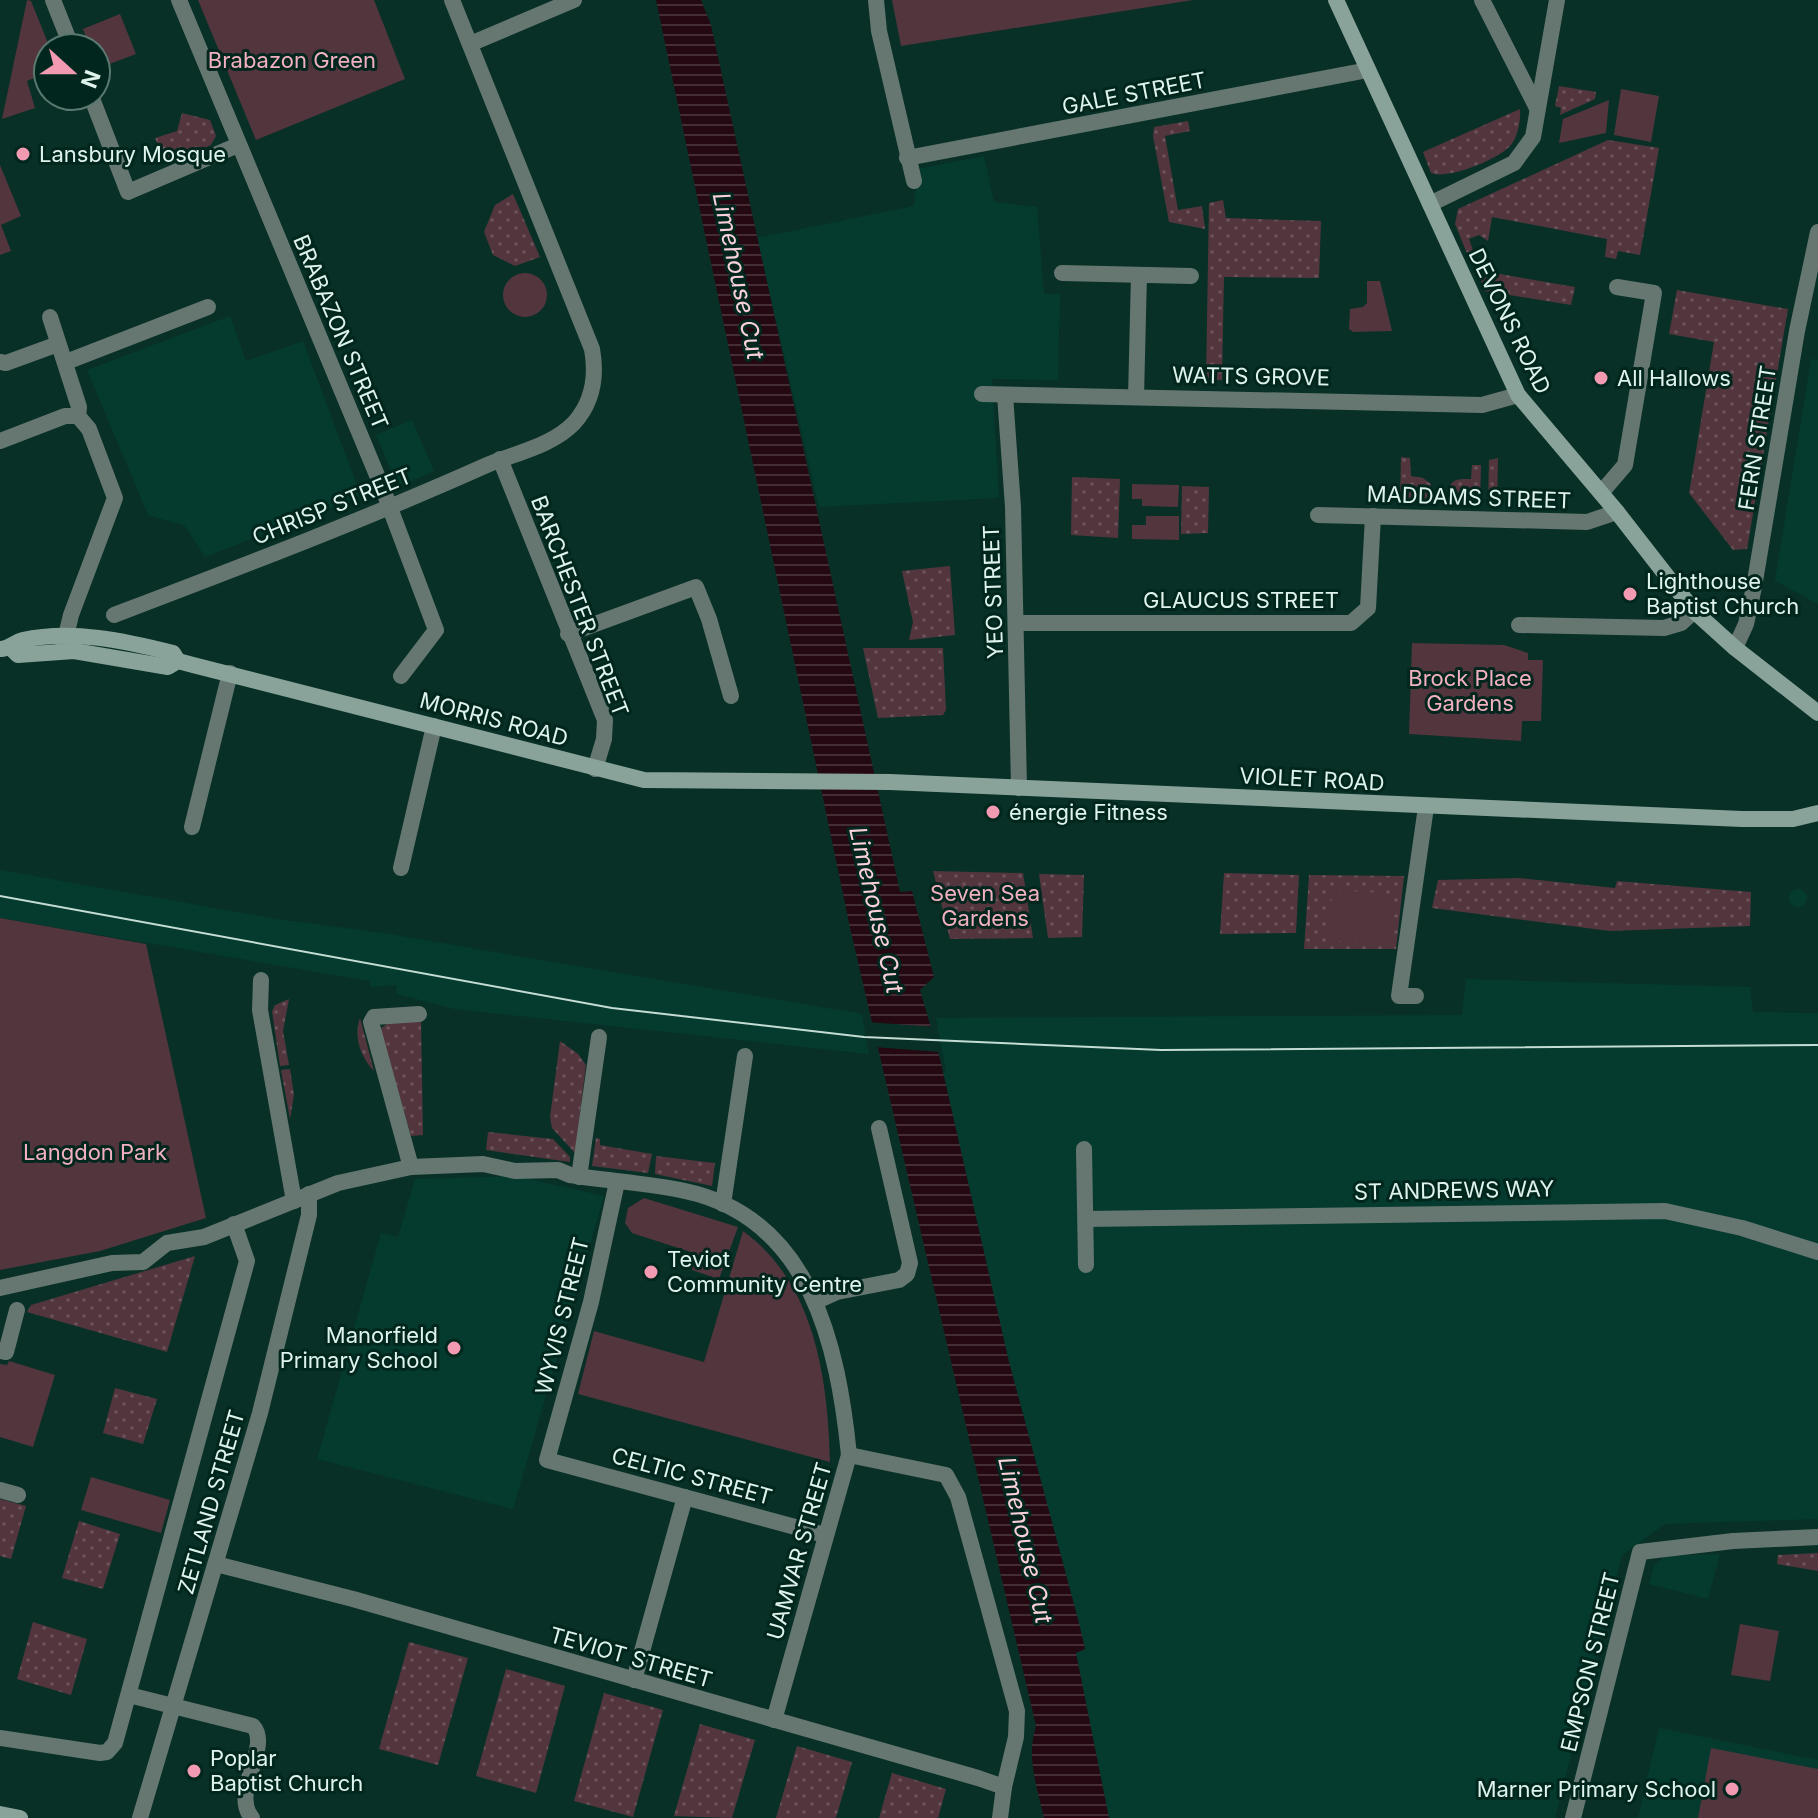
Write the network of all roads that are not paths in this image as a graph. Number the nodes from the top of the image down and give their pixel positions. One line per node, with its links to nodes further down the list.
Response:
1 (53, 0): 9 (street)
2 (179, 0): 14 (street, BRABAZON STREET)
3 (452, 0): 10 (street)
4 (574, 0): 10 (street)
5 (876, 0): 15 (street)
6 (1336, 0): 11 (street, DEVONS ROAD)
7 (1482, 0): 12 (street)
8 (1557, 0): 12 (street)
9 (66, 32)
10 (470, 44): 34 (street, CHRISP STREET)
11 (1368, 70): 15 (street, GALE STREET); 17 (street, DEVONS ROAD)
12 (1537, 108): 17 (street)
13 (97, 112): 14 (street)
14 (238, 145): 36 (street, BRABAZON STREET)
15 (907, 158): 16 (street)
16 (914, 181)
17 (1430, 204): 30 (street, DEVONS ROAD)
18 (1818, 232): 46 (street, FERN STREET)
19 (1062, 273): 20 (street)
20 (1139, 275): 21 (street); 31 (street)
21 (1191, 276)
22 (1617, 287): 35 (street)
23 (208, 307): 27 (street)
24 (50, 317): 25 (street)
25 (58, 344): 26 (street); 27 (street)
26 (0, 362)
27 (66, 362): 32 (street)
28 (982, 394): 29 (street, WATTS GROVE)
29 (1005, 395): 31 (street, WATTS GROVE); 42 (street, YEO STREET)
30 (1518, 395): 31 (street, WATTS GROVE); 35 (street, DEVONS ROAD)
31 (1136, 397)
32 (83, 420): 33 (street); 45 (street)
33 (0, 441)
34 (500, 459): 36 (street, CHRISP STREET); 44 (street, BARCHESTER STREET)
35 (1601, 493): 37 (street, DEVONS ROAD)
36 (389, 508): 41 (street, CHRISP STREET); 49 (street, BRABAZON STREET)
37 (1617, 512): 39 (street, MADDAMS STREET); 40 (street, DEVONS ROAD)
38 (1318, 515): 39 (street, MADDAMS STREET)
39 (1373, 516): 42 (street, GLAUCUS STREET)
40 (1694, 611): 43 (street); 46 (street, DEVONS ROAD)
41 (114, 615)
42 (1016, 623): 55 (street, YEO STREET)
43 (1519, 625)
44 (568, 634): 50 (street); 53 (street, BARCHESTER STREET)
45 (64, 644): 47 (street); 48 (street, MORRIS ROAD)
46 (1735, 648): 51 (street, DEVONS ROAD)
47 (5, 649)
48 (230, 673): 52 (street, MORRIS ROAD); 58 (street)
49 (401, 676)
50 (731, 696)
51 (1818, 713)
52 (434, 726): 53 (street, MORRIS ROAD); 59 (street)
53 (595, 769): 54 (street, MORRIS ROAD)
54 (804, 781): 55 (street, VIOLET ROAD)
55 (1019, 788): 56 (street, VIOLET ROAD)
56 (1426, 807): 57 (street, VIOLET ROAD); 61 (street)
57 (1818, 813)
58 (192, 827)
59 (401, 868)
60 (261, 980): 70 (street, ZETLAND STREET)
61 (1401, 996)
62 (419, 1014): 67 (street)
63 (599, 1037): 68 (street)
64 (745, 1056): 71 (street)
65 (879, 1128): 77 (street)
66 (1084, 1149): 72 (street)
67 (411, 1167): 68 (street, UAMVAR STREET); 70 (street, UAMVAR STREET)
68 (579, 1177): 69 (street, UAMVAR STREET)
69 (617, 1182): 71 (street, UAMVAR STREET); 81 (street, WYVIS STREET)
70 (301, 1198): 73 (street, UAMVAR STREET); 87 (street, ZETLAND STREET)
71 (723, 1204): 77 (street, UAMVAR STREET)
72 (1086, 1219): 74 (street, ST ANDREWS WAY); 75 (street)
73 (234, 1224): 76 (street, UAMVAR STREET); 89 (street, ZETLAND STREET)
74 (1818, 1252)
75 (1086, 1265)
76 (0, 1288)
77 (817, 1301): 80 (street, UAMVAR STREET)
78 (17, 1310): 79 (street)
79 (0, 1351)
80 (849, 1455): 85 (street, UAMVAR STREET); 93 (street)
81 (547, 1460): 84 (street, CELTIC STREET)
82 (0, 1490): 83 (street)
83 (18, 1495)
84 (685, 1497): 85 (street, CELTIC STREET); 88 (street)
85 (825, 1535): 91 (street, UAMVAR STREET)
86 (1818, 1537): 99 (street, EMPSON STREET)
87 (216, 1564): 88 (street, TEVIOT STREET); 90 (street, ZETLAND STREET)
88 (634, 1680): 91 (street, TEVIOT STREET)
89 (129, 1695): 90 (street); 92 (street, ZETLAND STREET)
90 (176, 1705): 96 (street, ZETLAND STREET); 97 (street)
91 (774, 1720): 93 (street, TEVIOT STREET)
92 (0, 1738)
93 (1004, 1787): 98 (street)
94 (0, 1814): 95 (street)
95 (20, 1818)
96 (140, 1818)
97 (252, 1818)
98 (1000, 1818)
99 (1573, 1818)

